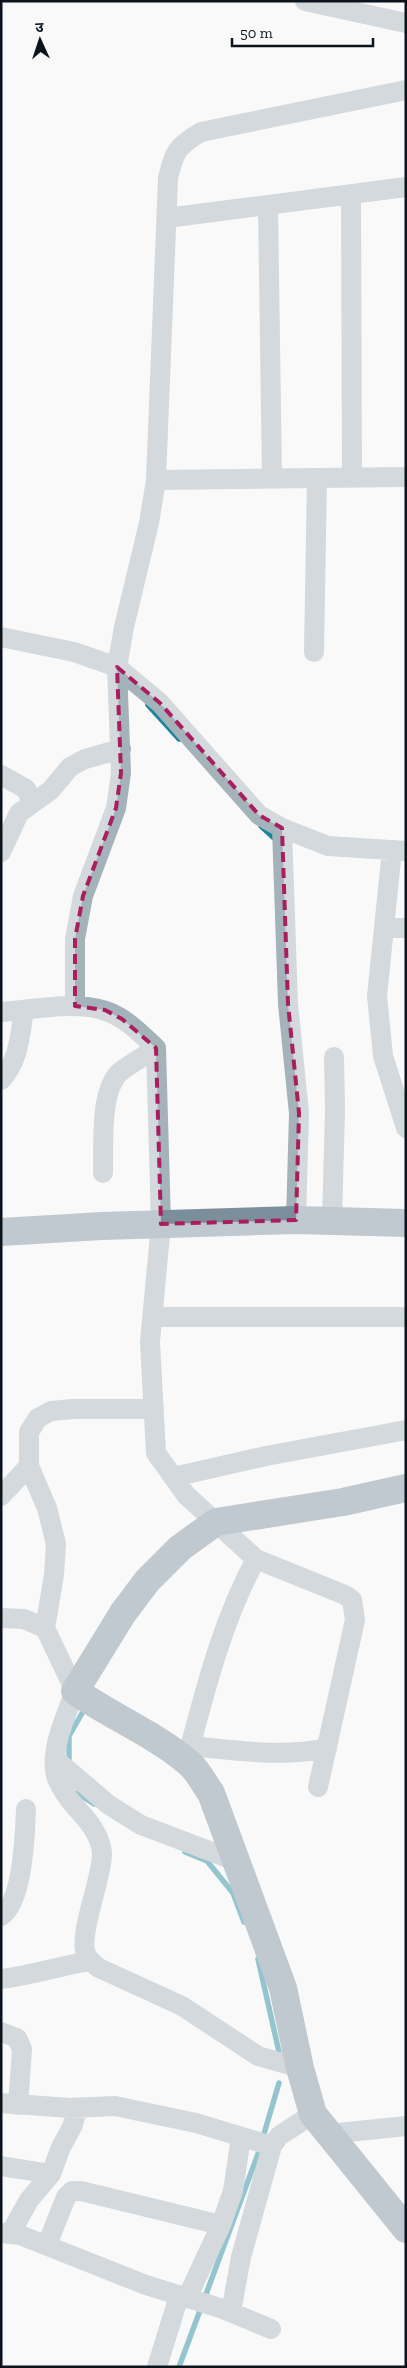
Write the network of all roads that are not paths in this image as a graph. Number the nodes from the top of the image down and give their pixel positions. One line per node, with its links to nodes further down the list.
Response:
1 (305, 1): 2 (street)
2 (406, 23)
3 (406, 90): 7 (street)
4 (406, 188): 5 (street)
5 (352, 195): 6 (street); 11 (street)
6 (268, 205): 7 (street); 9 (street)
7 (166, 218): 12 (street)
8 (406, 477): 11 (street)
9 (272, 478): 10 (street); 12 (street)
10 (317, 478): 11 (street); 14 (street)
11 (352, 478)
12 (156, 480): 15 (street)
13 (1, 637): 15 (street)
14 (314, 652)
15 (117, 667): 16 (street); 19 (street)
16 (121, 749): 18 (street); 24 (street)
17 (1, 774): 18 (street)
18 (32, 802): 21 (street)
19 (282, 828): 20 (street); 32 (street)
20 (399, 850): 22 (street)
21 (1, 852)
22 (384, 928): 23 (street); 30 (street)
23 (406, 928)
24 (74, 1006): 25 (street); 27 (street)
25 (24, 1010): 26 (street); 29 (street)
26 (1, 1012)
27 (156, 1048): 31 (street); 35 (street)
28 (334, 1057): 33 (street)
29 (1, 1080)
30 (406, 1128)
31 (103, 1173)
32 (296, 1220): 33 (street); 35 (street)
33 (332, 1220): 34 (street)
34 (406, 1223)
35 (161, 1224): 36 (street); 38 (street)
36 (1, 1232)
37 (406, 1317): 38 (street)
38 (153, 1318): 39 (street)
39 (154, 1409): 41 (street); 42 (street)
40 (406, 1430): 42 (street)
41 (29, 1466): 44 (street); 48 (street)
42 (173, 1476): 45 (street)
43 (406, 1488): 45 (street)
44 (1, 1496)
45 (216, 1522): 46 (street); 49 (street)
46 (256, 1559): 50 (street); 51 (street)
47 (1, 1618): 48 (street)
48 (46, 1628): 49 (street)
49 (75, 1691): 51 (street); 52 (street)
50 (327, 1748): 51 (street); 53 (street)
51 (188, 1754): 55 (street)
52 (55, 1759): 55 (street); 57 (street)
53 (318, 1787)
54 (26, 1809): 56 (street)
55 (236, 1861): 60 (street)
56 (1, 1916)
57 (90, 1961): 58 (street); 60 (street)
58 (1, 1978)
59 (1, 2032): 61 (street)
60 (292, 2066): 63 (street)
61 (10, 2104): 62 (street)
62 (78, 2108): 65 (street); 67 (street)
63 (321, 2124): 64 (street); 65 (street); 69 (street)
64 (406, 2126)
65 (256, 2141): 68 (street); 73 (street)
66 (1, 2166): 67 (street)
67 (51, 2174): 70 (street)
68 (221, 2225): 71 (street); 72 (street)
69 (406, 2229)
70 (6, 2234): 71 (street)
71 (46, 2245): 72 (street)
72 (187, 2298): 73 (street); 75 (street)
73 (227, 2310): 74 (street)
74 (271, 2329)
75 (157, 2367)

